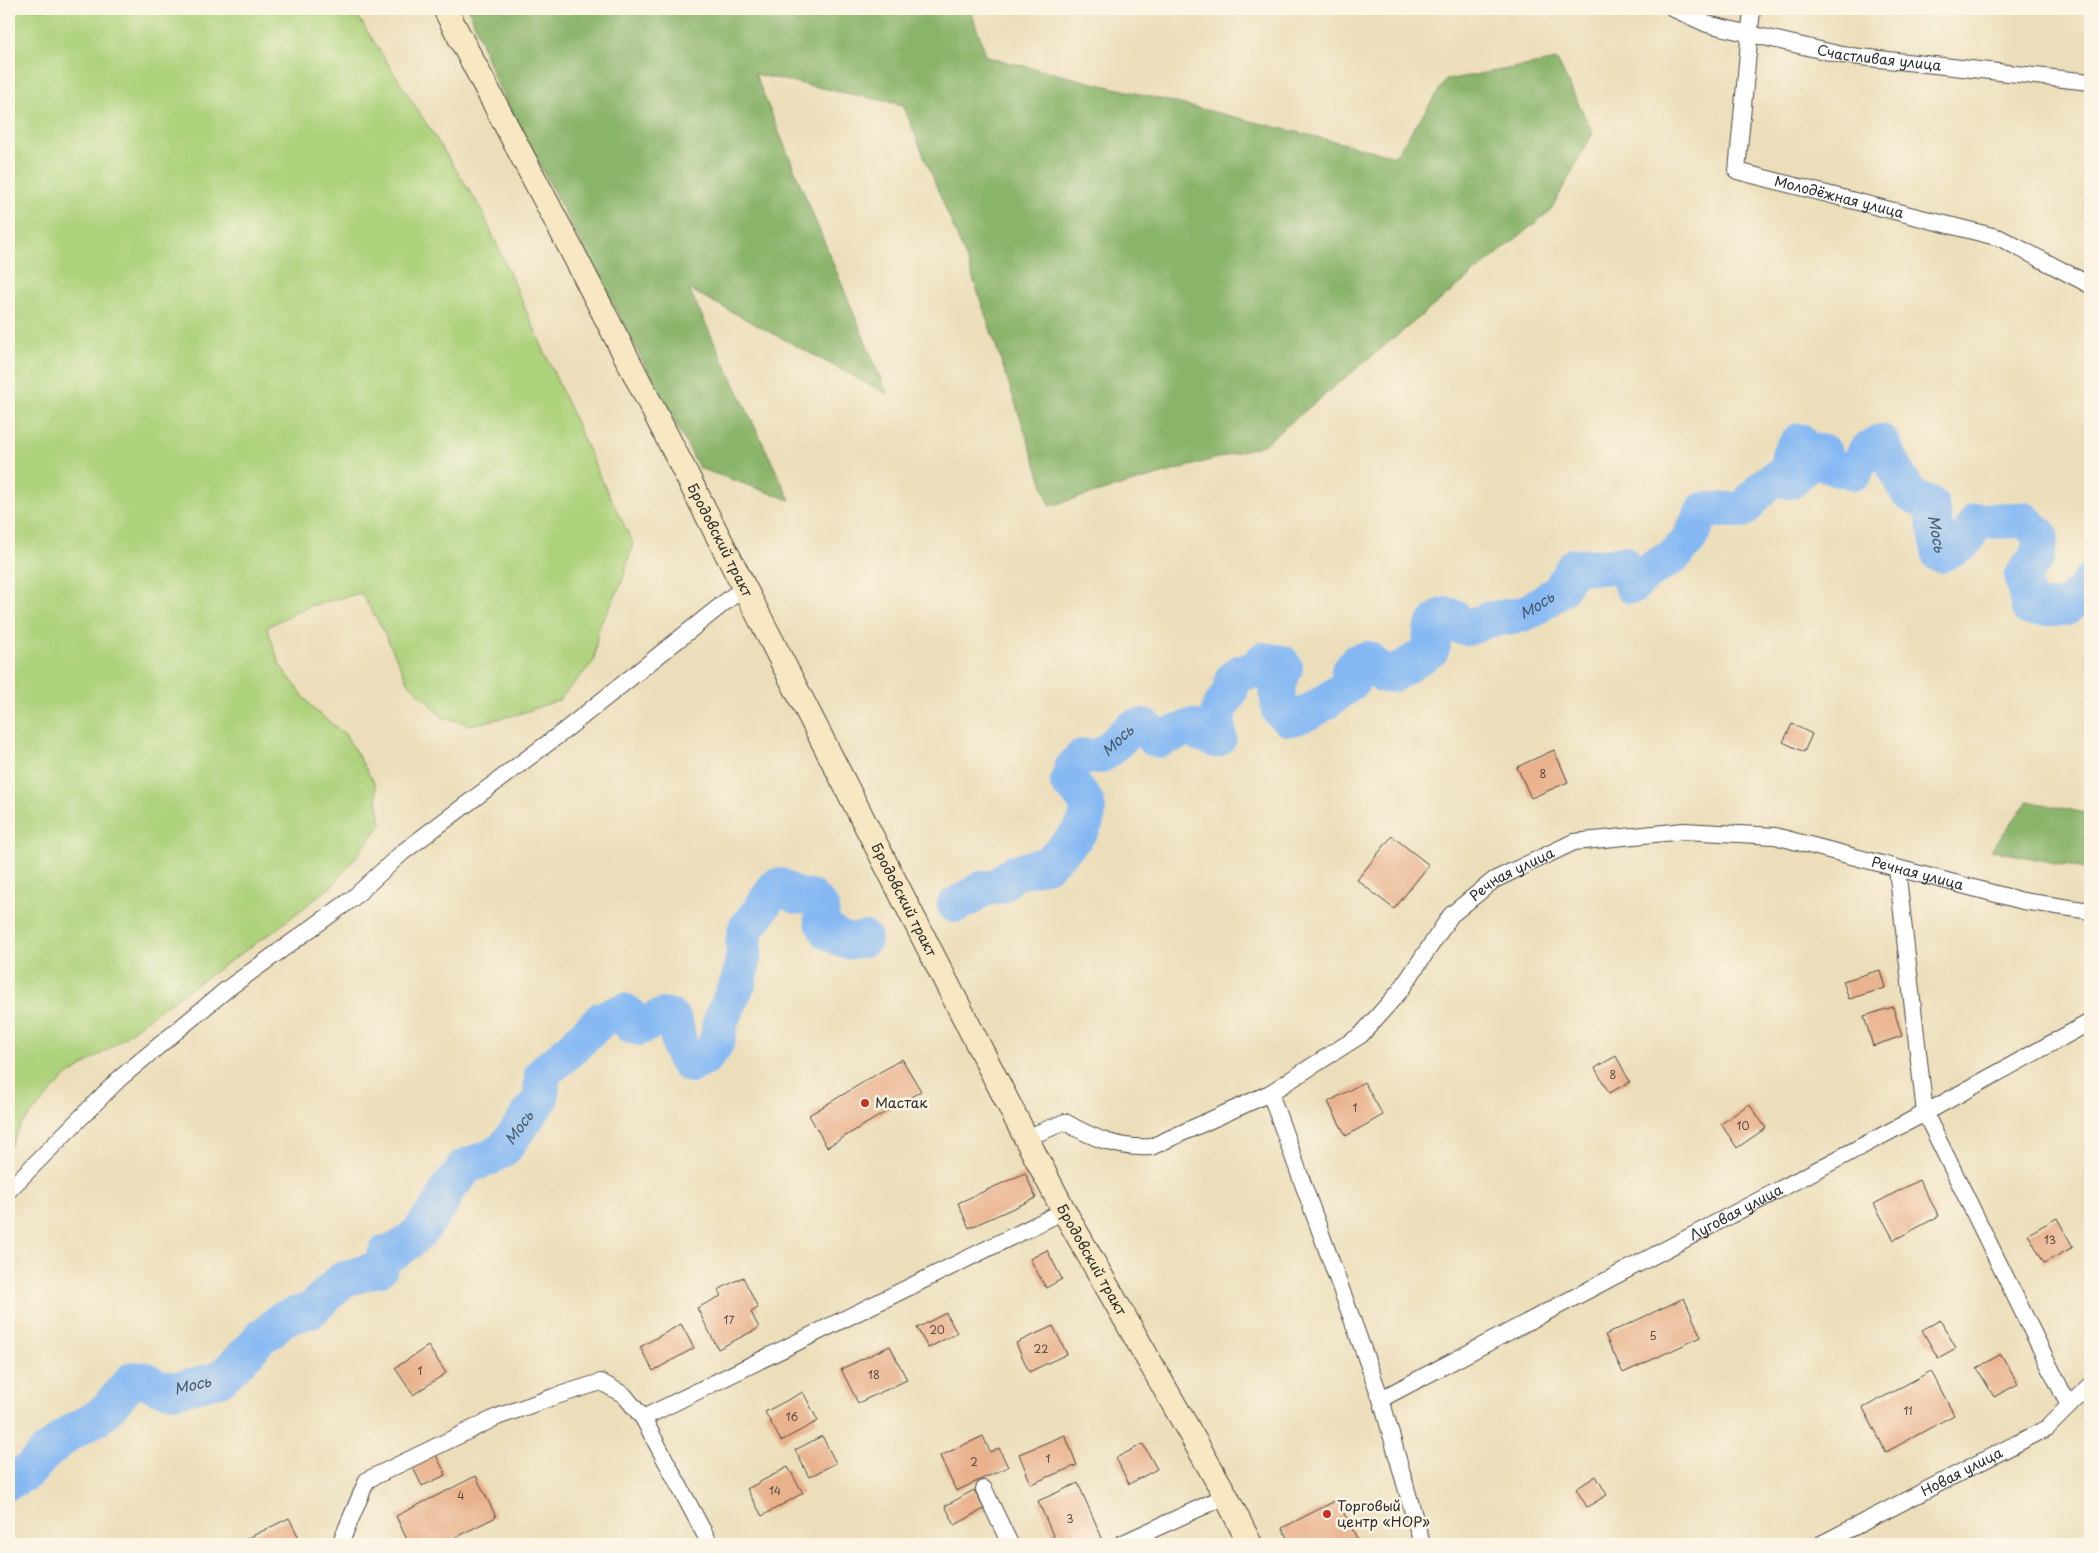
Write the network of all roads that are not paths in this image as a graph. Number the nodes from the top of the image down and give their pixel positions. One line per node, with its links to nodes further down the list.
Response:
1 (445, 9): 7 (main road, Бродовский тракт)
2 (1674, 9): 4 (street, Счастливая улица)
3 (1752, 9): 4 (street, Молодёжная улица)
4 (1749, 33): 5 (street, Счастливая улица); 6 (street, Молодёжная улица)
5 (2090, 82)
6 (2090, 285)
7 (744, 587): 13 (main road, Бродовский тракт); 14 (street)
8 (1897, 869): 9 (street, Речная улица); 11 (street, Речная улица); 12 (street)
9 (2090, 911)
10 (2090, 1022): 12 (street, Луговая улица)
11 (1270, 1093): 13 (street, Речная улица); 17 (street)
12 (1925, 1113): 17 (street, Луговая улица); 18 (street)
13 (1026, 1138): 15 (main road, Бродовский тракт)
14 (9, 1190)
15 (1064, 1211): 19 (street); 21 (main road, Бродовский тракт)
16 (2090, 1386): 18 (street, Новая улица)
17 (1381, 1399): 27 (street)
18 (2069, 1406): 28 (street, Новая улица)
19 (643, 1418): 22 (street); 23 (street)
20 (984, 1489): 24 (street)
21 (1226, 1496): 25 (street); 26 (main road, Бродовский тракт)
22 (340, 1544)
23 (710, 1544)
24 (1010, 1544)
25 (1121, 1544)
26 (1250, 1544)
27 (1422, 1544)
28 (1821, 1544)

